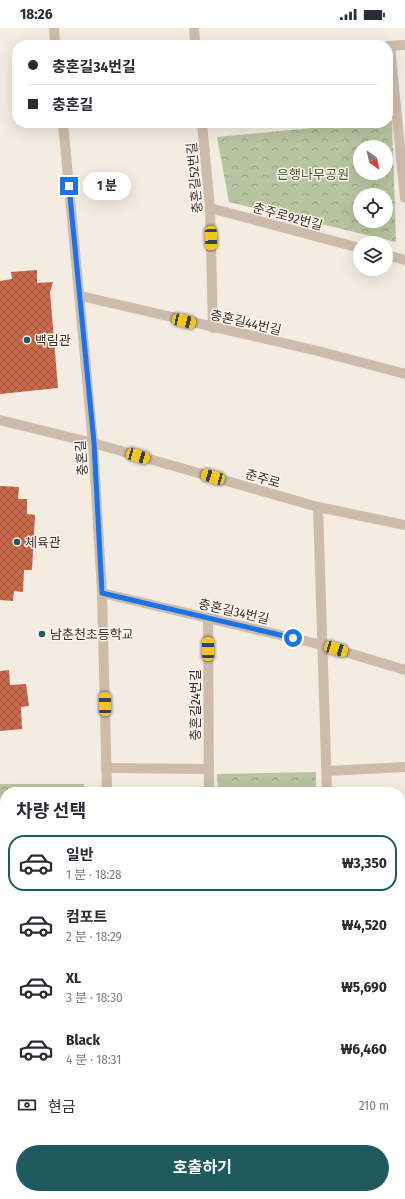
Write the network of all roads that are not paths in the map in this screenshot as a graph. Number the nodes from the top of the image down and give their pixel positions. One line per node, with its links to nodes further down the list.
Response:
1 (54, 28): 3 (street)
2 (194, 28): 4 (street)
3 (55, 40)
4 (195, 40)
5 (405, 45): 6 (street)
6 (393, 46)
7 (393, 84): 10 (street)
8 (64, 128): 15 (street, 충혼길)
9 (202, 128): 11 (street, 충혼길52번길)
10 (405, 198)
11 (210, 208): 12 (street, 춘주로92번길); 16 (street, 충혼길52번길)
12 (353, 246)
13 (393, 257): 14 (street)
14 (405, 260)
15 (81, 296): 16 (street, 충혼길44번길); 19 (street, 충혼길)
16 (213, 328): 17 (street, 충혼길44번길)
17 (405, 374)
18 (0, 420): 19 (street, 춘주로)
19 (94, 443): 20 (street, 춘주로); 22 (street, 충혼길)
20 (318, 507): 21 (street, 춘주로); 24 (street)
21 (405, 525)
22 (102, 593): 23 (street, 충혼길34번길); 27 (street, 충혼길)
23 (208, 618): 24 (street, 충혼길34번길); 28 (street, 충혼길24번길)
24 (322, 645): 25 (street, 충혼길34번길); 29 (street)
25 (405, 670)
26 (405, 767): 29 (street)
27 (106, 768): 28 (street); 30 (street, 충혼길)
28 (208, 770): 31 (street, 충혼길24번길)
29 (327, 771): 32 (street)
30 (107, 787)
31 (209, 787)
32 (327, 787)

